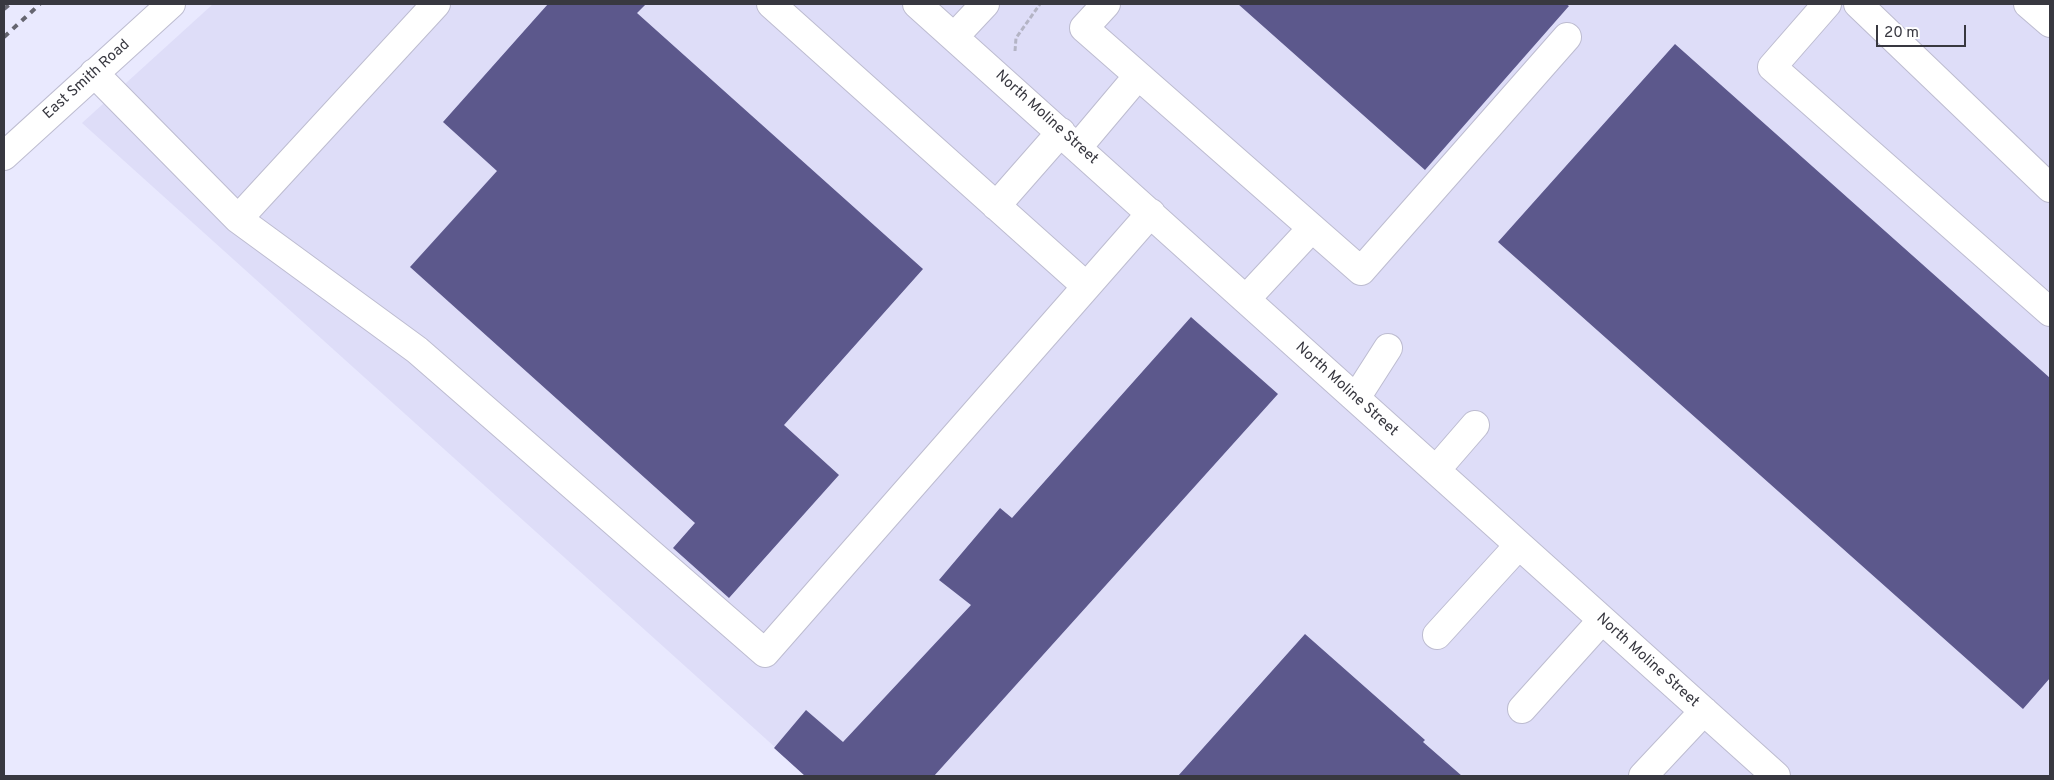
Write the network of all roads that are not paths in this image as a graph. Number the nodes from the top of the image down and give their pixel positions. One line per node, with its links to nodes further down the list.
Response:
1 (171, 4): 13 (street, East Smith Road)
2 (436, 4): 20 (street)
3 (771, 4): 18 (street)
4 (917, 4): 11 (street, North Moline Street)
5 (985, 4): 11 (street)
6 (1106, 4): 14 (street)
7 (1828, 4): 24 (street)
8 (1858, 4): 17 (street)
9 (2028, 4): 10 (street)
10 (2050, 23)
11 (954, 37): 15 (street, North Moline Street)
12 (1567, 37): 21 (street)
13 (94, 73): 16 (street, East Smith Road); 20 (street)
14 (1137, 77): 15 (street); 21 (street)
15 (1069, 139): 18 (street); 19 (street, North Moline Street)
16 (4, 156)
17 (2050, 188)
18 (996, 206): 22 (street)
19 (1151, 213): 22 (street); 23 (street, North Moline Street)
20 (238, 219): 22 (street)
21 (1312, 228): 23 (street)
22 (1086, 286)
23 (1246, 299): 26 (street, North Moline Street)
24 (2050, 312)
25 (1388, 348): 26 (street)
26 (1356, 398): 28 (street, North Moline Street)
27 (1475, 425): 28 (street)
28 (1436, 470): 29 (street, North Moline Street)
29 (1519, 545): 30 (street, North Moline Street); 31 (street)
30 (1602, 620): 32 (street); 33 (street, North Moline Street)
31 (1437, 635)
32 (1522, 709)
33 (1704, 711): 34 (street); 35 (street, North Moline Street)
34 (1643, 776)
35 (1776, 776)

